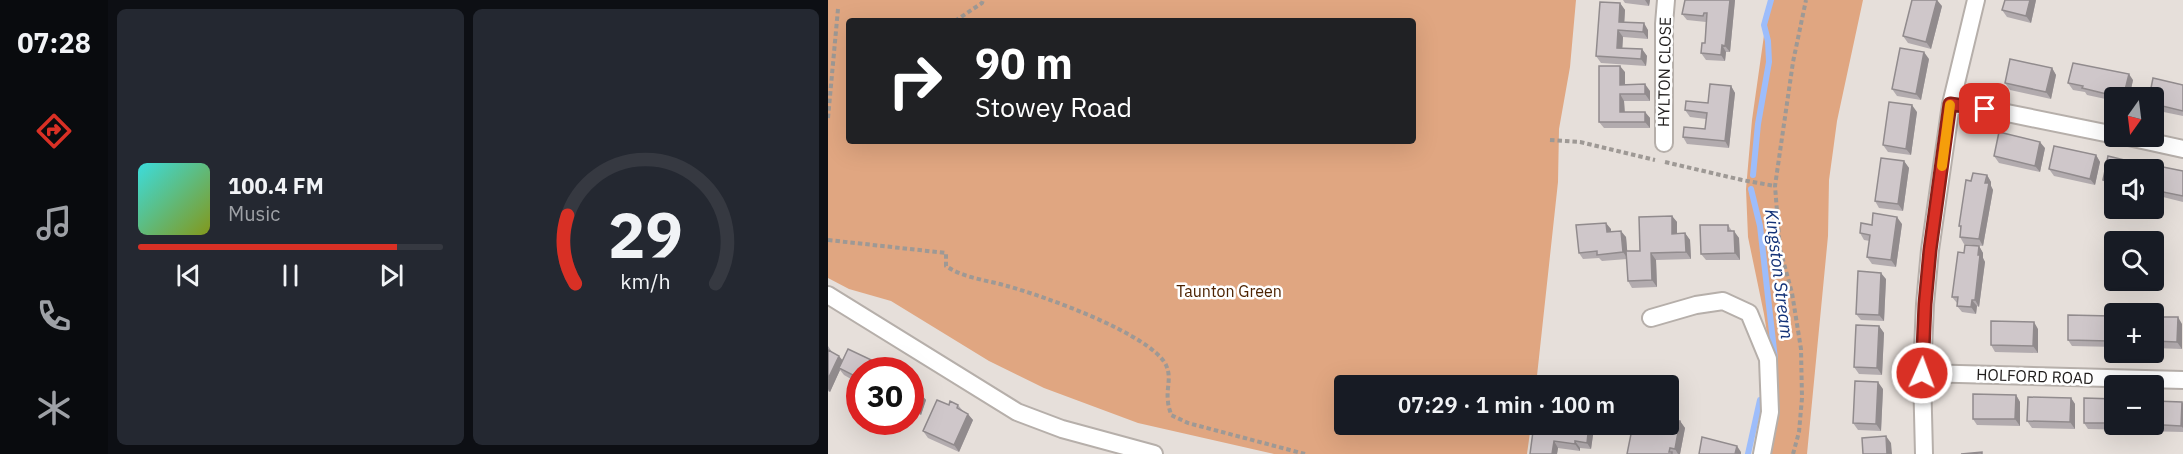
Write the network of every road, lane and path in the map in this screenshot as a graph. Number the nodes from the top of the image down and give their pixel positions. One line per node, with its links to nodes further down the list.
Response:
1 (983, 0): 6 (path)
2 (1666, 0): 10 (street, HYLTON CLOSE)
3 (1806, 0): 21 (path)
4 (1976, 0): 7 (street)
5 (838, 9): 8 (path)
6 (960, 18)
7 (1950, 104): 9 (street); 16 (street)
8 (828, 118)
9 (2104, 133)
10 (1664, 143)
11 (2164, 145): 12 (street)
12 (2183, 149)
13 (828, 240): 19 (path)
14 (828, 295): 18 (street)
15 (1651, 318): 20 (street)
16 (1922, 373): 17 (street, HOLFORD ROAD); 22 (street)
17 (2183, 380)
18 (1154, 454)
19 (1305, 454)
20 (1762, 454)
21 (1793, 454)
22 (1924, 454)

